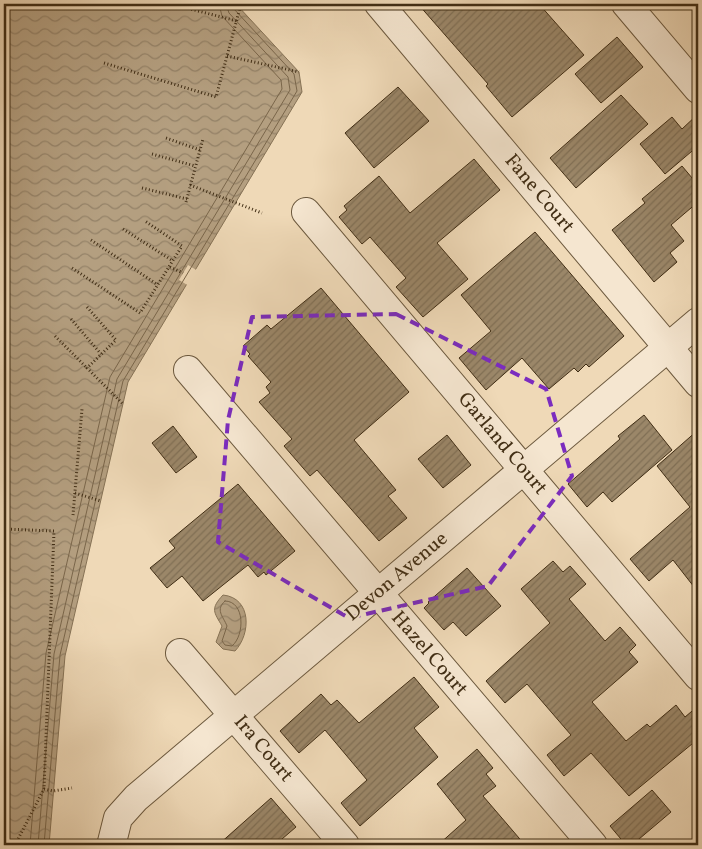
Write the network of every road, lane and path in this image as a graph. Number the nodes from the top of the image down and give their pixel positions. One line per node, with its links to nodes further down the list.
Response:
1 (171, 4): 5 (path)
2 (241, 4): 5 (path)
3 (379, 4): 31 (street, Fane Court)
4 (626, 4): 9 (street)
5 (237, 21): 6 (path)
6 (227, 56): 7 (path); 8 (path)
7 (104, 63)
8 (299, 72)
9 (698, 89)
10 (166, 138): 12 (path)
11 (203, 139): 12 (path)
12 (200, 150): 14 (path)
13 (152, 154): 14 (path)
14 (195, 166): 15 (path)
15 (190, 185): 16 (path); 18 (path)
16 (142, 188)
17 (306, 212): 38 (street, Garland Court)
18 (262, 213)
19 (145, 221): 22 (path)
20 (123, 229): 22 (path)
21 (91, 240): 26 (path)
22 (173, 261): 23 (path)
23 (170, 267): 25 (path); 26 (path)
24 (72, 268): 26 (path)
25 (183, 273)
26 (158, 285)
27 (86, 307): 32 (path)
28 (71, 319): 32 (path)
29 (698, 322): 31 (street, Devon Avenue)
30 (55, 336): 33 (path)
31 (668, 348): 35 (street, Fane Court); 38 (street, Devon Avenue)
32 (101, 354): 33 (path)
33 (87, 368): 36 (path)
34 (188, 370): 43 (street, Hazel Court)
35 (698, 383)
36 (123, 404)
37 (82, 410): 39 (path)
38 (524, 470): 43 (street, Devon Avenue); 45 (street, Garland Court)
39 (75, 493): 40 (path); 41 (path)
40 (100, 500)
41 (73, 515)
42 (4, 529): 48 (path)
43 (377, 594): 46 (street, Devon Avenue); 52 (street, Hazel Court)
44 (180, 652): 46 (street, Ira Court)
45 (698, 676)
46 (235, 716): 49 (street, Devon Avenue); 51 (street, Ira Court)
47 (72, 788): 48 (path)
48 (44, 789): 50 (path)
49 (113, 844)
50 (15, 845)
51 (345, 845)
52 (593, 845)

